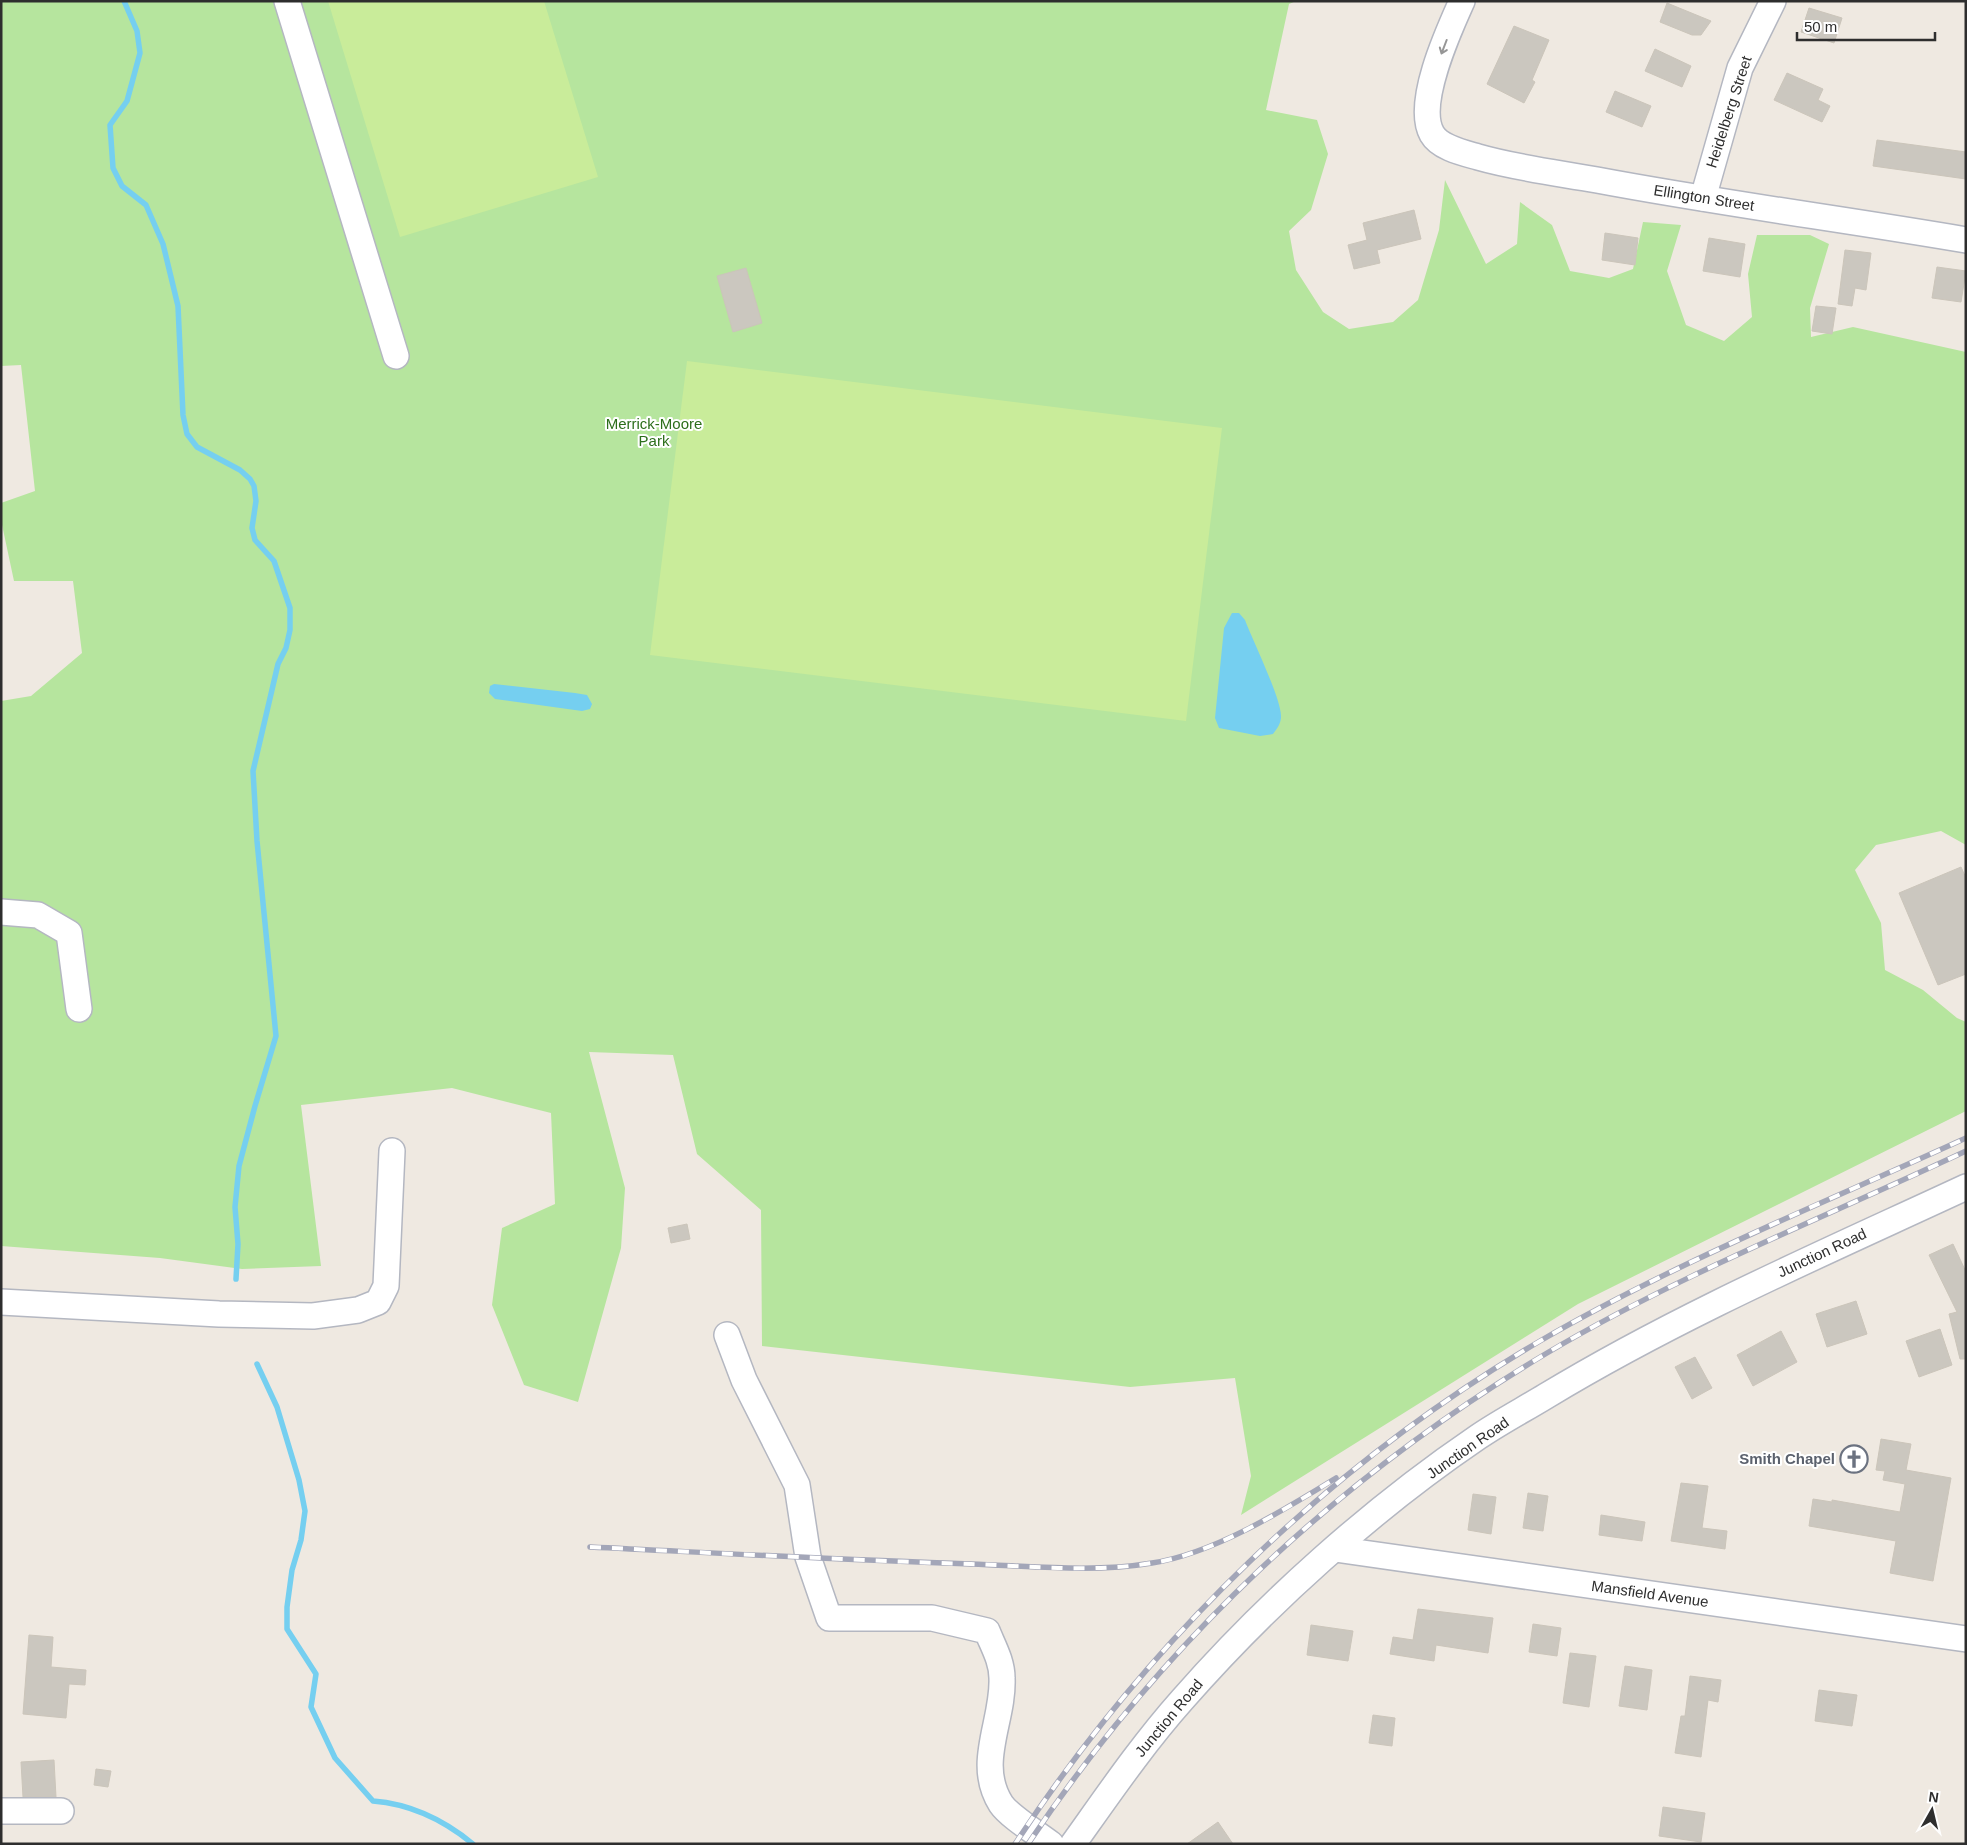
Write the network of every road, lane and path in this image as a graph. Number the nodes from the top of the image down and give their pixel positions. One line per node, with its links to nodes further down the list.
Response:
1 (287, 1): 6 (street)
2 (1462, 1): 4 (street, Ellington Street, one-way to 4)
3 (1772, 1): 4 (street, Heidelberg Street)
4 (1703, 198): 5 (street, Ellington Street)
5 (1966, 240)
6 (396, 356)
7 (1, 912): 8 (street)
8 (79, 1010)
9 (392, 1151): 11 (street)
10 (1966, 1187): 13 (street, Junction Road)
11 (1, 1302)
12 (726, 1335): 17 (street)
13 (1335, 1549): 14 (street, Mansfield Avenue); 18 (street, Junction Road)
14 (1966, 1639)
15 (1, 1811): 16 (street)
16 (61, 1811)
17 (1051, 1844)
18 (1073, 1844)

